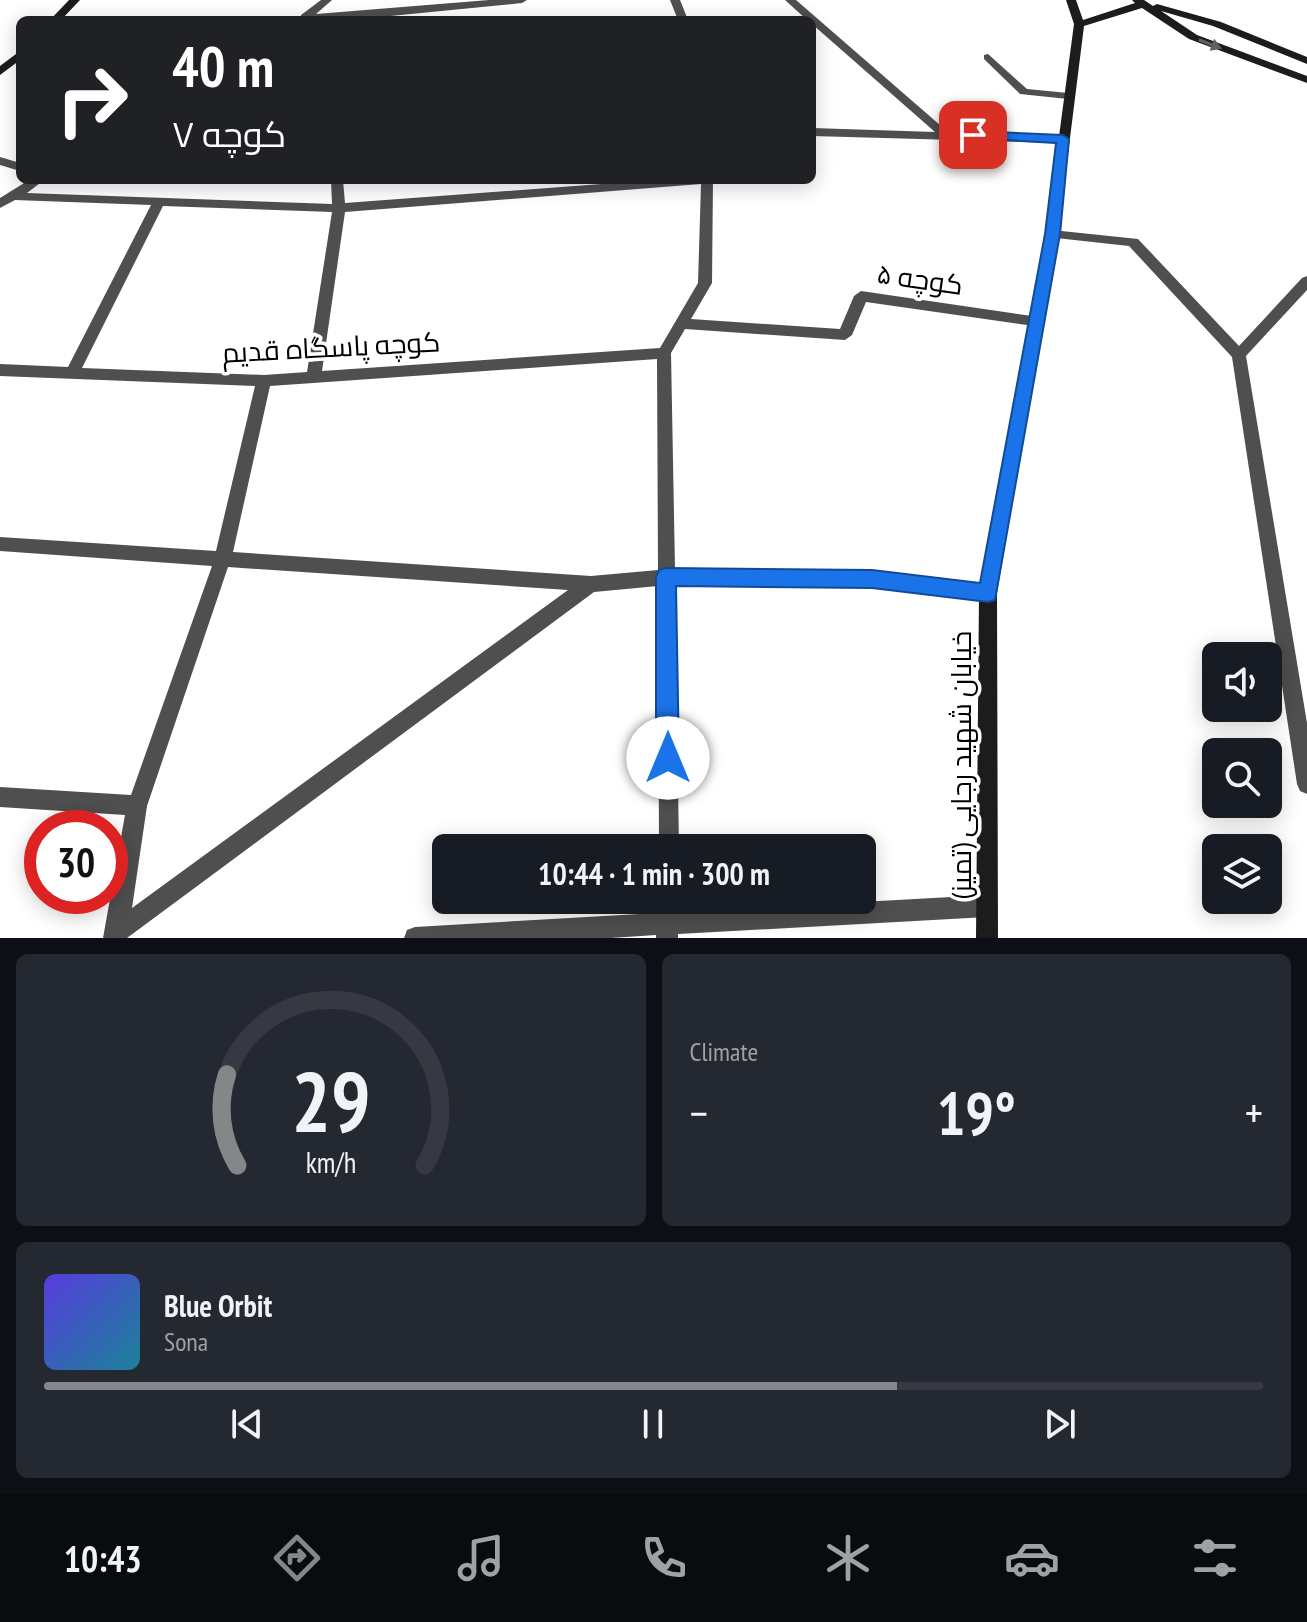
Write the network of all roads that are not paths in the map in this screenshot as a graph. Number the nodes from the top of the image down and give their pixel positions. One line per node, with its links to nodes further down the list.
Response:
1 (75, 0): 7 (street)
2 (327, 0): 8 (street)
3 (522, 0): 9 (street)
4 (790, 0): 10 (street)
5 (1071, 0): 12 (street, خیابان شهید رجایی (تمیز))
6 (1141, 2): 12 (street); 15 (street); 17 (street, one-way to 17)
7 (59, 16)
8 (306, 16)
9 (365, 16)
10 (808, 16)
11 (816, 23): 20 (street)
12 (1079, 24): 18 (street, خیابان شهید رجایی (تمیز))
13 (988, 57): 18 (street)
14 (16, 58): 16 (street)
15 (1307, 61)
16 (0, 72)
17 (1307, 80)
18 (1068, 96): 21 (street, خیابان شهید رجایی (تمیز))
19 (816, 132): 20 (street)
20 (943, 133): 21 (street)
21 (1063, 139): 29 (street, خیابان شهید رجایی (تمیز))
22 (31, 184): 26 (street)
23 (337, 184): 28 (street)
24 (654, 184): 28 (street)
25 (707, 184): 32 (street)
26 (4, 200): 27 (street)
27 (158, 203): 28 (street); 36 (street)
28 (339, 208): 37 (street)
29 (1052, 234): 31 (street, خیابان شهید رجایی (تمیز)); 34 (street)
30 (1307, 281): 34 (street)
31 (1034, 321): 32 (street, کوچه ۵); 43 (street, خیابان شهید رجایی (تمیز))
32 (681, 324): 33 (street)
33 (664, 353): 37 (street, کوچه پاسگاه قدیم); 41 (street)
34 (1239, 355): 44 (street)
35 (0, 370): 36 (street, کوچه پاسگاه قدیم)
36 (72, 374): 38 (street, کوچه پاسگاه قدیم)
37 (314, 377): 38 (street, کوچه پاسگاه قدیم)
38 (264, 381): 40 (street)
39 (0, 544): 40 (street)
40 (223, 558): 42 (street); 46 (street)
41 (666, 577): 42 (street); 43 (street); 47 (street)
42 (591, 584): 50 (street)
43 (988, 593): 48 (street, خیابان شهید رجایی (تمیز))
44 (1306, 773)
45 (0, 797): 46 (street)
46 (137, 806): 50 (street)
47 (669, 834)
48 (987, 906): 49 (street); 52 (street, خیابان شهید رجایی (تمیز))
49 (668, 931): 51 (street)
50 (115, 935)
51 (415, 938)
52 (987, 938)

